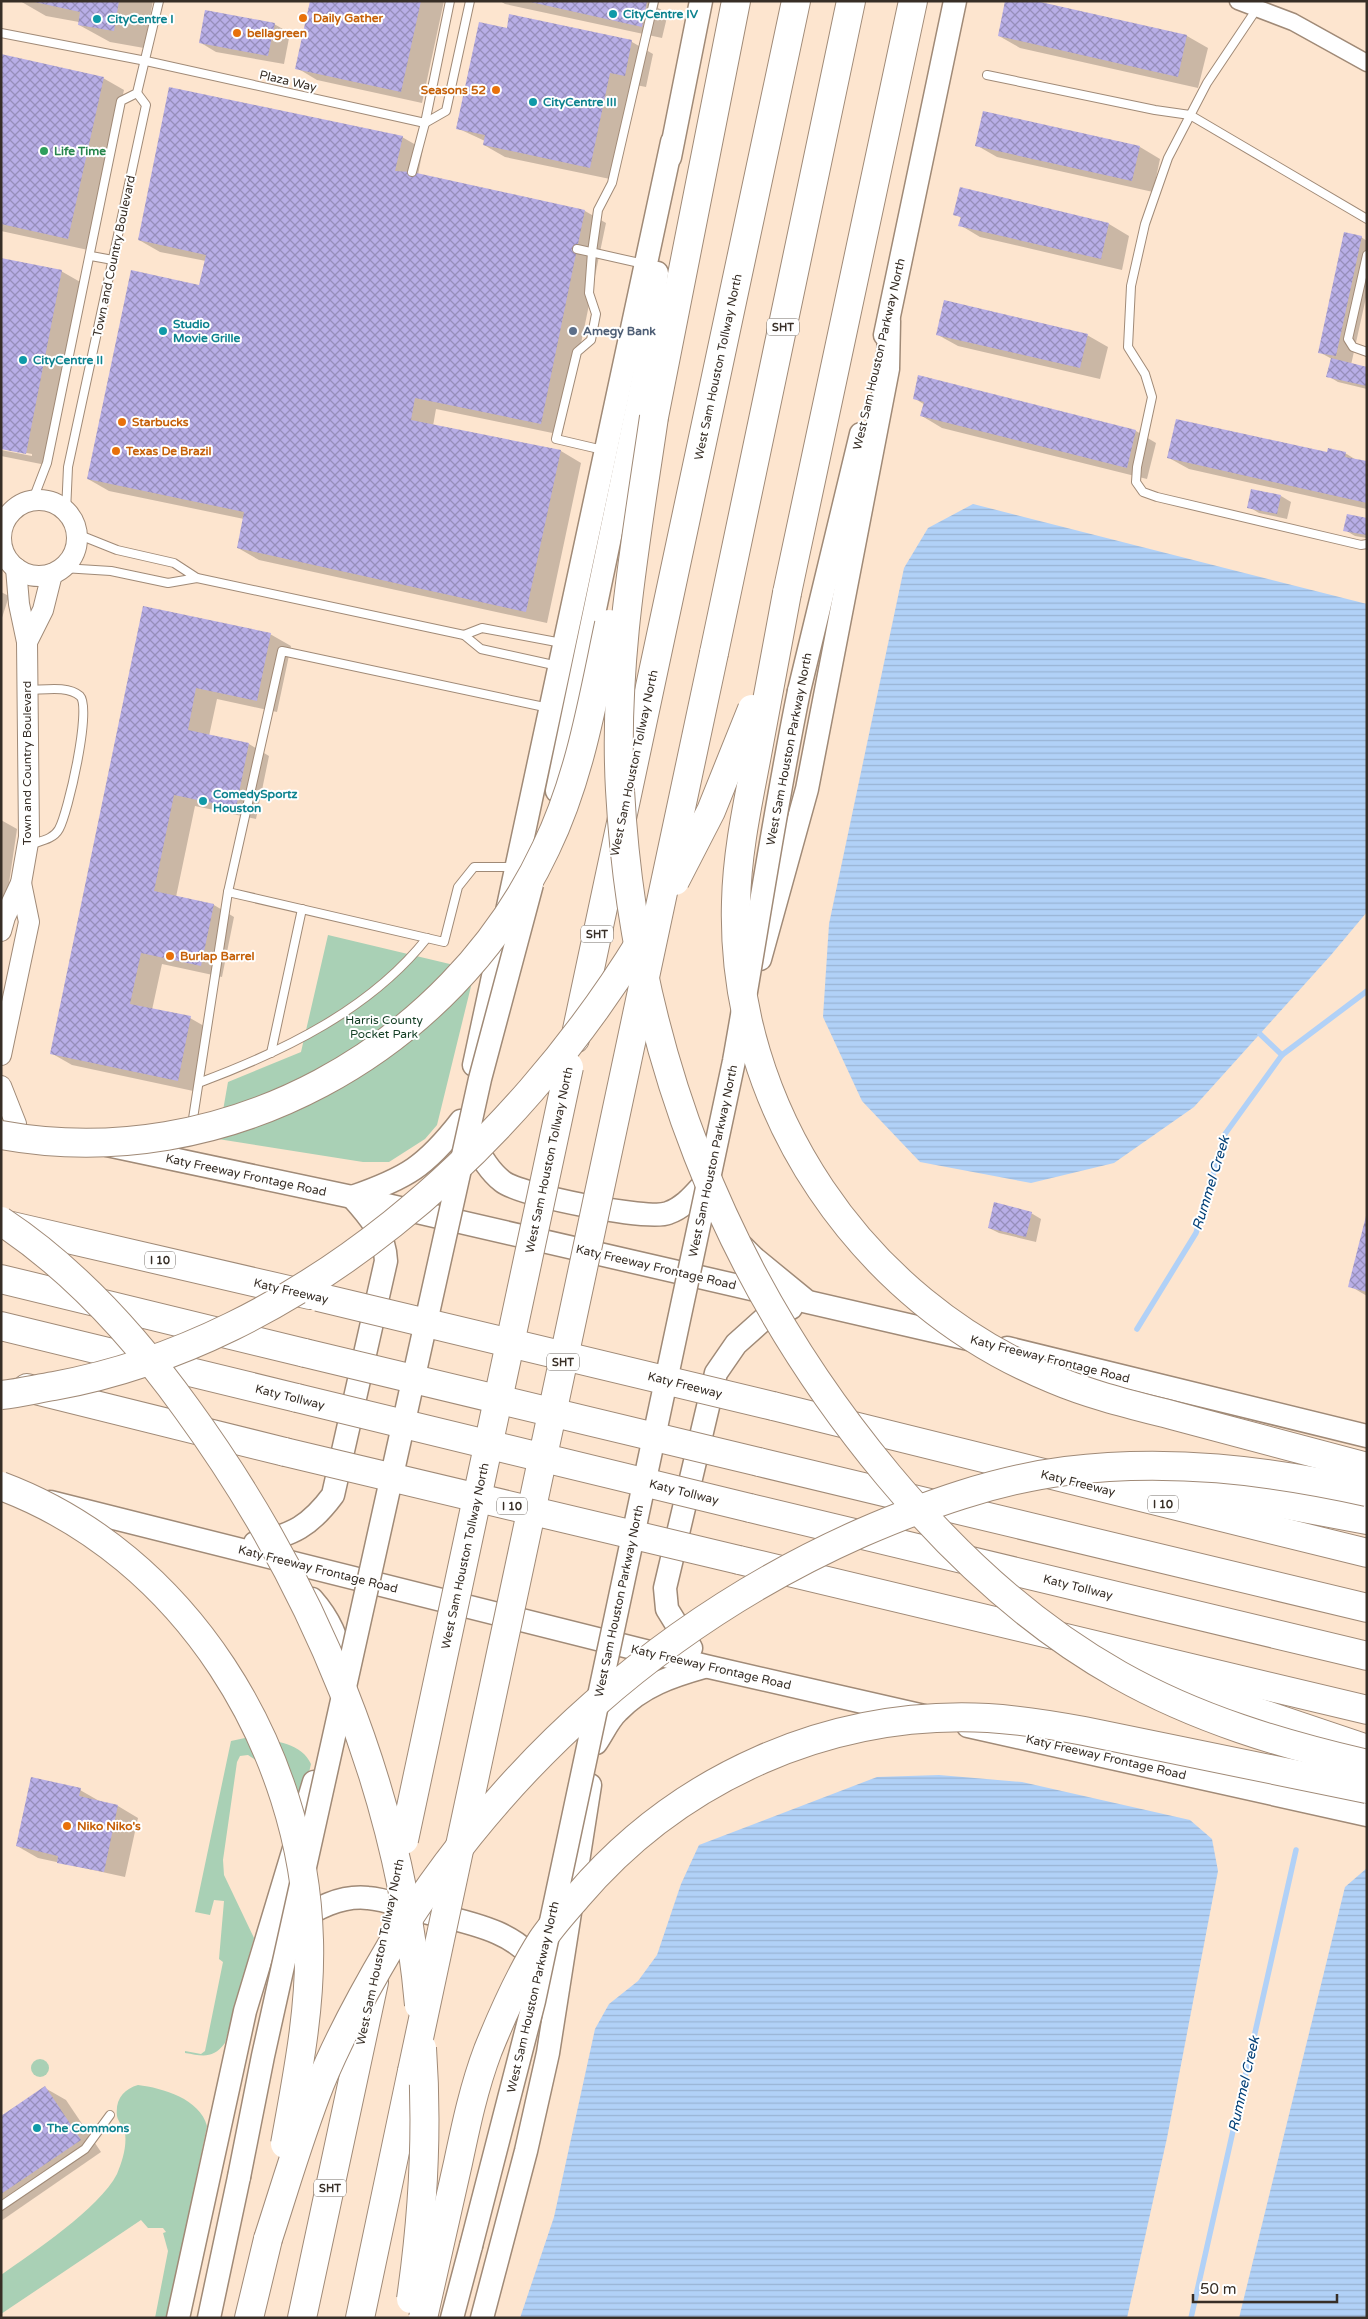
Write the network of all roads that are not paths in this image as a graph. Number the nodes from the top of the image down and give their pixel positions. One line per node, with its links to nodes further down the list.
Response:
1 (159, 1): 14 (lane)
2 (450, 1): 19 (lane)
3 (470, 1): 19 (lane)
4 (654, 1): 24 (lane)
5 (701, 1): 20 (main road)
6 (796, 1): 101 (highway, West Sam Houston Tollway North / SHT, bridge)
7 (851, 1): 102 (highway, SHT, bridge)
8 (912, 1): 40 (highway)
9 (955, 1): 29 (main road, West Sam Houston Parkway North)
10 (1238, 1): 11 (street)
11 (1258, 7): 15 (street); 18 (lane)
12 (734, 12): 31 (highway)
13 (1, 33): 14 (lane, Plaza Way)
14 (146, 61): 17 (lane); 19 (lane, Plaza Way)
15 (1367, 63)
16 (987, 75): 18 (lane)
17 (137, 93): 25 (lane, Town and Country Boulevard); 27 (lane, Town and Country Boulevard)
18 (1190, 115): 22 (lane); 36 (lane)
19 (425, 124): 21 (lane)
20 (672, 142): 28 (main road); 99 (main road, bridge)
21 (412, 172)
22 (1367, 219)
23 (577, 249): 24 (lane)
24 (592, 252): 28 (lane); 32 (lane)
25 (90, 256): 27 (lane); 33 (lane, Town and Country Boulevard)
26 (1367, 256): 30 (lane)
27 (113, 260): 34 (lane, Town and Country Boulevard)
28 (646, 264): 32 (main road)
29 (889, 321): 61 (main road); 105 (main road, West Sam Houston Parkway North, bridge)
30 (1367, 352)
31 (654, 417): 59 (highway, bridge); 90 (highway, bridge)
32 (606, 451): 43 (main road)
33 (16, 505): 34 (street); 37 (street, Town and Country Boulevard)
34 (66, 512): 35 (street, Town and Country Boulevard)
35 (77, 534): 38 (street, Town and Country Boulevard); 39 (lane)
36 (1365, 545)
37 (16, 568): 38 (street); 42 (street, Town and Country Boulevard)
38 (58, 571): 39 (lane); 42 (street, Town and Country Boulevard)
39 (196, 578): 41 (lane)
40 (787, 593): 70 (highway, bridge); 74 (highway, bridge)
41 (464, 635): 43 (lane); 44 (lane)
42 (27, 642): 45 (street, Town and Country Boulevard)
43 (564, 644): 44 (main road)
44 (559, 666): 46 (main road)
45 (28, 690): 47 (street, Town and Country Boulevard); 47 (lane)
46 (551, 708): 48 (main road); 50 (lane)
47 (28, 845): 49 (street, Town and Country Boulevard)
48 (516, 867): 53 (lane); 58 (main road)
49 (21, 883): 52 (street, Town and Country Boulevard); 55 (street, Town and Country Boulevard)
50 (228, 892): 51 (lane); 56 (lane)
51 (302, 909): 53 (lane); 54 (lane)
52 (1, 931)
53 (427, 938): 54 (lane)
54 (271, 1053): 56 (lane)
55 (1, 1055)
56 (200, 1082): 60 (lane)
57 (1, 1086): 59 (street)
58 (462, 1121): 61 (main road); 62 (main road); 63 (main road)
59 (6, 1126): 62 (main road, Katy Freeway Frontage Road)
60 (190, 1138)
61 (703, 1185): 65 (main road); 67 (main road)
62 (352, 1197): 63 (main road, Katy Freeway Frontage Road); 78 (main road)
63 (441, 1217): 65 (main road, Katy Freeway Frontage Road); 80 (main road)
64 (1, 1222): 73 (highway, Katy Freeway / I 10, bridge); 103 (highway, bridge)
65 (680, 1272): 67 (main road, Katy Freeway Frontage Road); 83 (main road)
66 (1, 1279): 81 (highway, bridge)
67 (809, 1302): 72 (main road, Katy Freeway Frontage Road); 86 (main road)
68 (1, 1326): 84 (highway, Katy Tollway, bridge)
69 (1, 1382): 71 (highway, I 10)
70 (1, 1396): 71 (highway)
71 (157, 1420): 82 (highway, I 10, bridge)
72 (1367, 1436)
73 (959, 1454): 77 (highway); 79 (highway, Katy Freeway / I 10)
74 (1367, 1467)
75 (1, 1488): 78 (main road, Katy Freeway Frontage Road); 97 (highway, bridge)
76 (1367, 1492): 97 (highway, bridge)
77 (1367, 1520)
78 (219, 1544): 80 (main road, Katy Freeway Frontage Road); 85 (main road)
79 (1367, 1553)
80 (362, 1580): 83 (main road, Katy Freeway Frontage Road); 85 (main road)
81 (1367, 1608)
82 (972, 1616): 87 (highway, I 10); 89 (highway)
83 (605, 1641): 86 (main road, Katy Freeway Frontage Road); 88 (main road)
84 (1367, 1656)
85 (342, 1664): 93 (main road)
86 (705, 1666): 88 (main road); 92 (main road, Katy Freeway Frontage Road)
87 (1367, 1710)
88 (596, 1743): 94 (main road)
89 (1367, 1749)
90 (1367, 1764)
91 (1367, 1789): 104 (highway, bridge)
92 (1367, 1816)
93 (262, 1949): 94 (main road); 98 (main road)
94 (548, 2053): 106 (main road)
95 (110, 2115): 96 (lane)
96 (1, 2206)
97 (268, 2239): 100 (highway)
98 (178, 2318)
99 (209, 2318)
100 (249, 2318)
101 (302, 2318)
102 (360, 2318)
103 (408, 2318)
104 (424, 2318)
105 (452, 2318)
106 (482, 2318)

